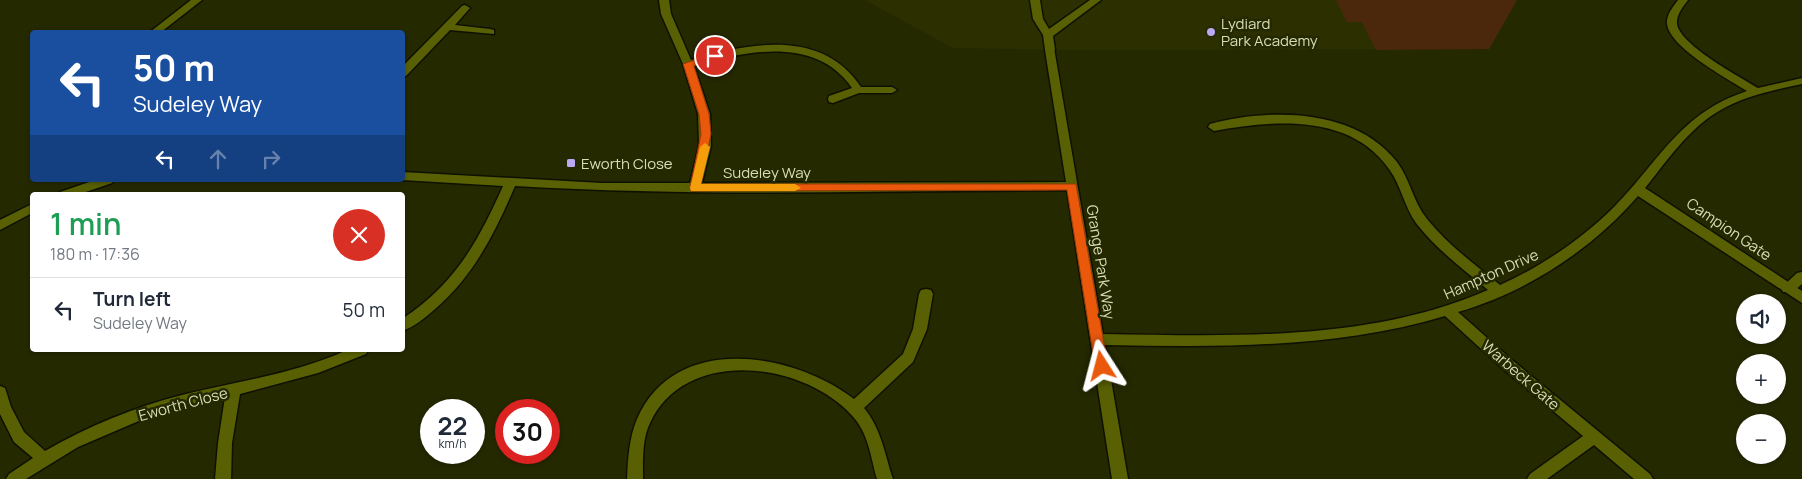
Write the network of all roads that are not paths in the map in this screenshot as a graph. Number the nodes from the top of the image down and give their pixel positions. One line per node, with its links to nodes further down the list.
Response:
1 (197, 0): 8 (street)
2 (664, 0): 11 (street)
3 (1035, 0): 10 (street, Grange Park Way)
4 (1096, 0): 10 (street)
5 (1683, 0): 16 (street)
6 (465, 8): 7 (street)
7 (448, 27): 9 (street); 12 (street)
8 (158, 30)
9 (490, 32)
10 (1048, 35): 22 (street, Grange Park Way)
11 (688, 64): 14 (street); 23 (street)
12 (405, 71)
13 (1802, 81): 16 (street, Hampton Drive)
14 (858, 90): 15 (street); 17 (street)
15 (892, 90)
16 (1756, 92): 25 (street, Hampton Drive)
17 (834, 99)
18 (1214, 127): 30 (street)
19 (405, 176): 21 (street, Sudeley Way)
20 (100, 182): 24 (street)
21 (510, 183): 23 (street, Sudeley Way); 34 (street)
22 (1072, 186): 23 (street, Sudeley Way); 35 (street, Grange Park Way)
23 (695, 188)
24 (72, 189)
25 (1637, 189): 29 (street, Campion Gate); 30 (street, Hampton Drive)
26 (30, 209): 27 (street)
27 (0, 225)
28 (1802, 277): 29 (street)
29 (1788, 288): 32 (street, Campion Gate)
30 (1498, 292): 33 (street, Hampton Drive)
31 (926, 294): 39 (street)
32 (1802, 298)
33 (1449, 312): 35 (street, Hampton Drive); 40 (street, Warbeck Gate)
34 (405, 324)
35 (1097, 339): 46 (street, Grange Park Way)
36 (356, 352): 37 (street, Eworth Close)
37 (233, 390): 41 (street, Eworth Close); 43 (street)
38 (0, 392): 41 (street)
39 (854, 408): 44 (street); 45 (street)
40 (1594, 437): 47 (street); 48 (street, Warbeck Gate)
41 (43, 458): 42 (street, Eworth Close)
42 (14, 479)
43 (223, 479)
44 (635, 479)
45 (886, 479)
46 (1120, 479)
47 (1534, 479)
48 (1646, 479)

